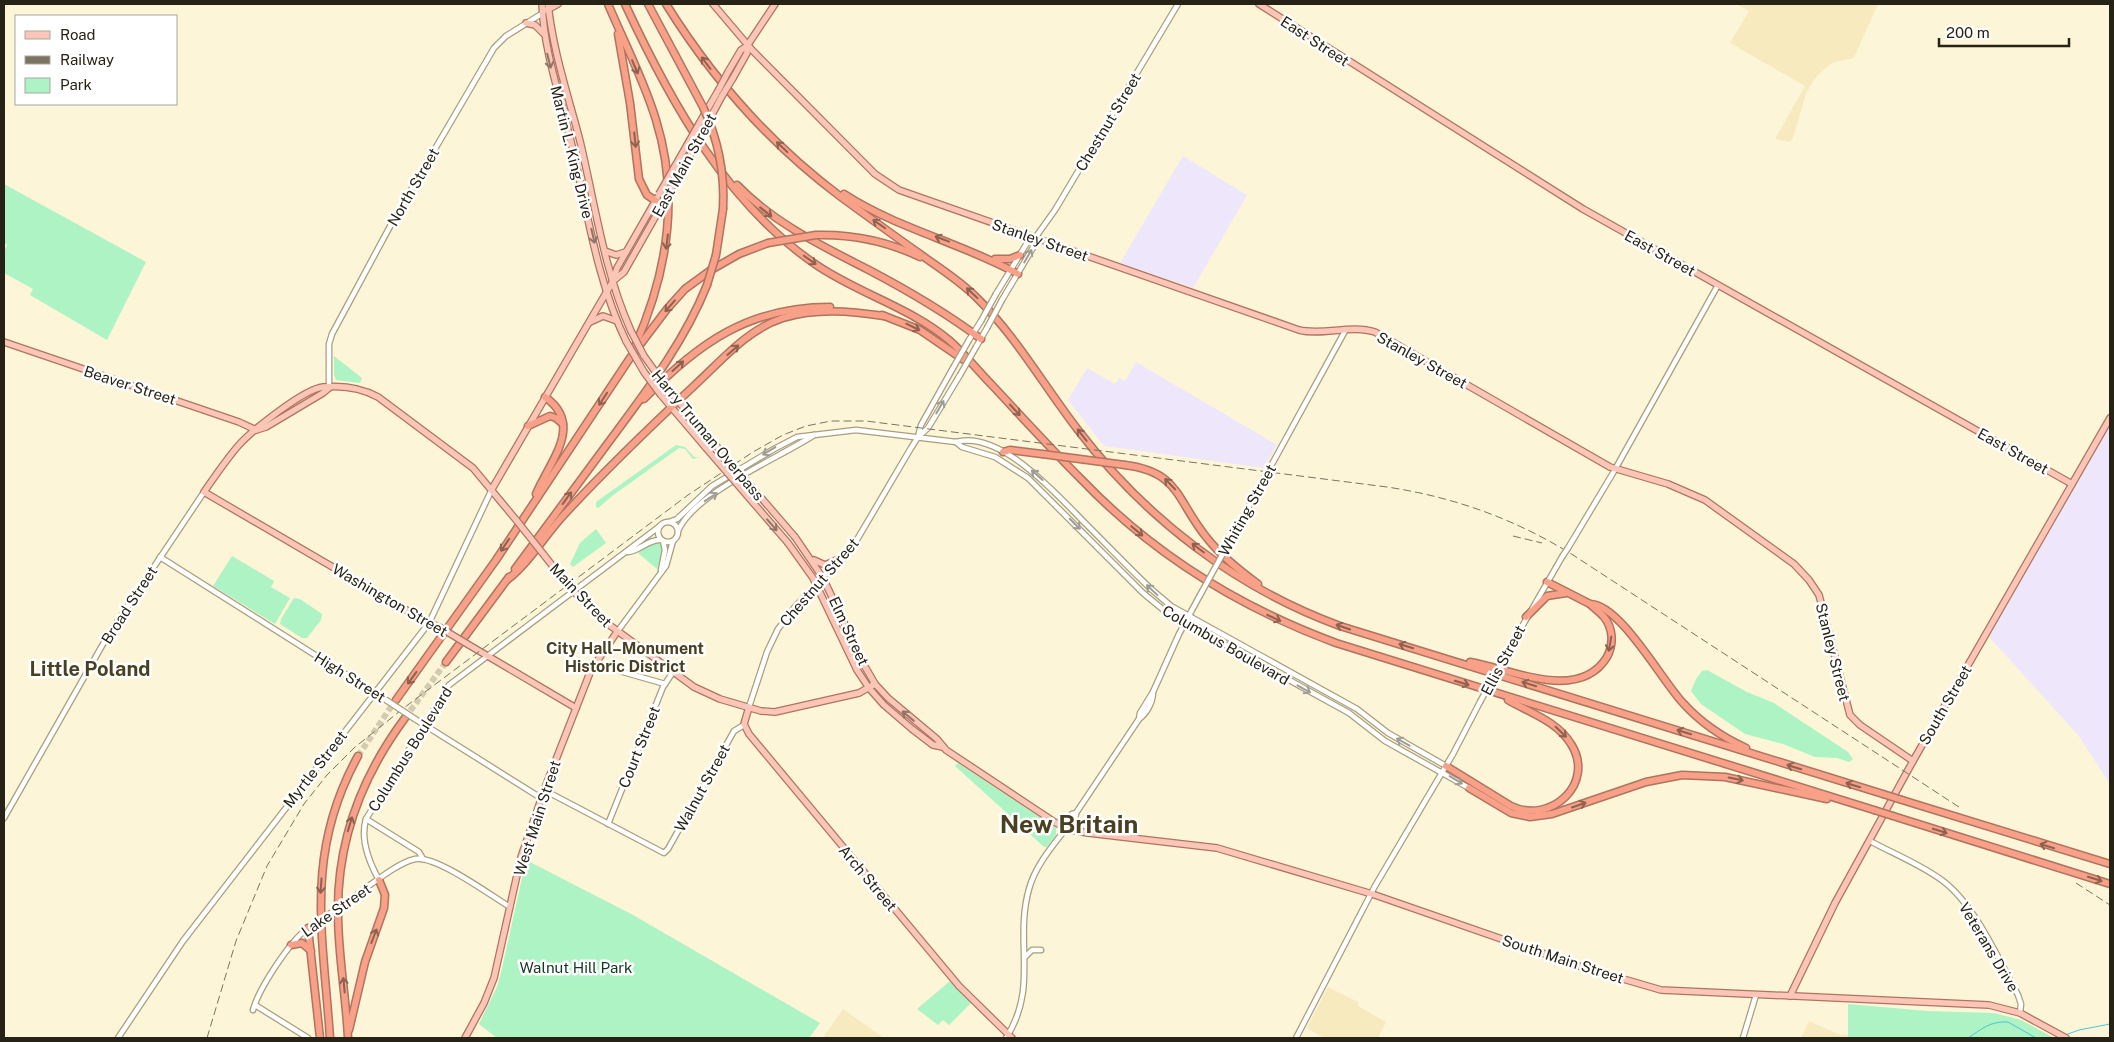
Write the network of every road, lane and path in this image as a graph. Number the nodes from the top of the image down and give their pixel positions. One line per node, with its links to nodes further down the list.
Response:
1 (542, 4): 11 (main road)
2 (558, 4): 11 (main road)
3 (608, 4): 13 (highway)
4 (625, 4): 17 (highway)
5 (648, 4): 44 (highway, bridge)
6 (666, 4): 18 (highway, one-way to 6)
7 (713, 4): 15 (main road, Stanley Street)
8 (774, 4): 15 (main road, East Main Street)
9 (1178, 4): 20 (street, Chestnut Street)
10 (1259, 4): 29 (main road, East Street)
11 (546, 9): 12 (street, North Street); 14 (main road, Martin L. King Drive); 21 (main road, Martin L. King Drive)
12 (526, 23): 14 (main road); 40 (street, North Street)
13 (616, 23): 19 (highway, one-way to 19); 38 (highway, one-way to 38)
14 (544, 34): 30 (main road, Martin L. King Drive, one-way to 30)
15 (747, 46): 16 (main road, East Main Street); 20 (main road, Stanley Street)
16 (730, 75): 19 (main road, East Main Street, bridge); 19 (main road, East Main Street, bridge)
17 (718, 166): 35 (highway, one-way to 35); 39 (highway, one-way to 39)
18 (804, 167): 24 (highway, one-way to 18); 25 (highway, one-way to 18)
19 (659, 205): 22 (main road, East Main Street); 28 (main road, East Main Street)
20 (1036, 238): 23 (street, Chestnut Street); 27 (street, Chestnut Street, one-way to 20); 34 (main road, Stanley Street)
21 (605, 251): 22 (main road); 28 (main road, Martin L. King Drive)
22 (626, 252): 28 (main road, East Main Street)
23 (1020, 255): 24 (highway); 26 (street, Chestnut Street)
24 (989, 258): 26 (highway)
25 (938, 267): 38 (highway, one-way to 38, bridge); 76 (highway, one-way to 25)
26 (1011, 270): 27 (highway); 35 (street, Chestnut Street, bridge)
27 (1018, 274): 36 (street, Chestnut Street, bridge)
28 (612, 281): 30 (main road, East Main Street); 42 (main road, Harry Truman Overpass, bridge)
29 (1718, 285): 54 (street, Ellis Street); 56 (main road, East Street)
30 (606, 291): 32 (main road, Harry Truman Overpass); 33 (main road, East Main Street)
31 (884, 316): 39 (highway, one-way to 39); 42 (highway, one-way to 31); 44 (highway, one-way to 31)
32 (617, 321): 33 (main road); 43 (main road, Harry Truman Overpass, bridge)
33 (588, 323): 41 (main road, East Main Street)
34 (1345, 331): 54 (main road, Stanley Street); 79 (street, Whiting Street, bridge)
35 (973, 334): 36 (highway); 50 (street, Chestnut Street, bridge)
36 (981, 339): 50 (street, Chestnut Street, one-way to 36, bridge)
37 (4, 342): 48 (main road, Beaver Street)
38 (630, 358): 60 (highway, one-way to 60)
39 (982, 374): 95 (highway, one-way to 95)
40 (328, 388): 48 (main road, Main Street); 58 (main road, Main Street)
41 (545, 397): 46 (highway); 47 (main road, East Main Street)
42 (678, 401): 43 (highway); 67 (main road, Harry Truman Overpass, bridge)
43 (671, 407): 72 (highway); 74 (main road, Harry Truman Overpass, one-way to 74, bridge)
44 (631, 413): 72 (highway, one-way to 44)
45 (2110, 418): 56 (main road, South Street)
46 (563, 424): 47 (highway); 60 (highway)
47 (528, 426): 58 (main road, East Main Street)
48 (256, 430): 59 (main road, Broad Street)
49 (814, 435): 50 (street, Columbus Boulevard); 55 (street, Columbus Boulevard, one-way to 55); 57 (street, Columbus Boulevard)
50 (918, 437): 51 (street, Columbus Boulevard); 69 (street, Chestnut Street)
51 (956, 442): 52 (street, Columbus Boulevard); 53 (street, Columbus Boulevard)
52 (1003, 452): 53 (street); 76 (highway, one-way to 52, bridge); 79 (street, Columbus Boulevard, one-way to 52)
53 (998, 458): 82 (street, Columbus Boulevard, one-way to 82)
54 (1615, 469): 73 (street, Ellis Street, bridge); 109 (main road, Stanley Street)
55 (717, 483): 57 (street); 61 (street, Columbus Boulevard)
56 (2072, 484): 109 (main road, South Street)
57 (724, 488): 63 (street, Columbus Boulevard, one-way to 57)
58 (492, 489): 75 (main road, Main Street, bridge); 81 (street, Myrtle Street)
59 (204, 492): 68 (street, Broad Street); 81 (main road, Washington Street)
60 (532, 505): 97 (highway, one-way to 97)
61 (669, 522): 62 (street); 63 (street)
62 (660, 526): 64 (street); 66 (street, Columbus Boulevard)
63 (678, 531): 65 (street)
64 (662, 541): 65 (street); 66 (street, Columbus Boulevard); 70 (street)
65 (673, 541): 70 (street)
66 (628, 552): 75 (street, Columbus Boulevard)
67 (809, 556): 69 (main road); 71 (main road, Harry Truman Overpass)
68 (160, 558): 94 (street, High Street); 115 (street, Broad Street)
69 (841, 558): 71 (street, Chestnut Street)
70 (662, 570): 83 (street)
71 (823, 578): 74 (street, Chestnut Street); 86 (main road, Elm Street)
72 (507, 580): 88 (highway)
73 (1547, 582): 77 (highway); 80 (street, Ellis Street)
74 (816, 584): 84 (main road, Elm Street); 101 (street, Chestnut Street)
75 (574, 592): 83 (main road, Main Street); 85 (street, Columbus Boulevard)
76 (1268, 594): 87 (highway, one-way to 76)
77 (1570, 594): 78 (highway); 80 (highway)
78 (1590, 604): 87 (highway, one-way to 87); 108 (highway)
79 (1188, 616): 82 (street, Whiting Street); 96 (street, Columbus Boulevard)
80 (1526, 617): 110 (street, Ellis Street, bridge)
81 (430, 622): 85 (main road, Washington Street, bridge); 94 (street, Myrtle Street)
82 (1185, 623): 99 (street, Columbus Boulevard, one-way to 99); 118 (street, Whiting Street)
83 (617, 632): 89 (main road, West Main Street); 90 (main road, Main Street)
84 (847, 649): 86 (main road); 93 (main road, Elm Street)
85 (488, 656): 100 (main road, Washington Street); 104 (street, Columbus Boulevard)
86 (860, 657): 92 (main road, Elm Street)
87 (1457, 661): 108 (highway, one-way to 87)
88 (446, 662)
89 (595, 664): 91 (street); 100 (main road, West Main Street)
90 (673, 672): 91 (street, Court Street); 101 (main road, Main Street)
91 (665, 684): 117 (street, Court Street)
92 (875, 684): 93 (main road, Main Street); 98 (main road, Elm Street)
93 (869, 688): 101 (main road, Main Street); 102 (main road, Elm Street)
94 (374, 692): 104 (street, High Street, bridge); 136 (street, Myrtle Street)
95 (1498, 694): 110 (highway, one-way to 110); 114 (highway)
96 (1337, 698): 99 (street); 110 (street, Columbus Boulevard, one-way to 96)
97 (396, 700)
98 (895, 705): 102 (main road); 106 (main road, Elm Street, one-way to 98)
99 (1333, 705): 110 (street, Columbus Boulevard)
100 (576, 708): 112 (main road, West Main Street)
101 (749, 708): 105 (main road)
102 (890, 710): 106 (main road, Elm Street)
103 (405, 718): 134 (highway, one-way to 103)
104 (424, 724): 113 (street, High Street); 116 (street, Columbus Boulevard)
105 (744, 725): 117 (street, Walnut Street); 135 (main road, Arch Street)
106 (930, 738): 118 (main road, South Main Street)
107 (358, 756): 139 (highway, one-way to 139)
108 (1764, 757): 121 (highway, one-way to 108, bridge)
109 (1913, 761): 119 (main road, South Street)
110 (1444, 769): 111 (street, Columbus Boulevard, one-way to 111); 124 (street, Ellis Street)
111 (1470, 788): 114 (highway, one-way to 114)
112 (544, 790): 113 (main road, West Main Street); 117 (street)
113 (541, 798): 125 (main road, West Main Street)
114 (1845, 801): 123 (highway, one-way to 123, bridge)
115 (4, 818)
116 (366, 819): 120 (street); 122 (street, Columbus Boulevard)
117 (608, 824)
118 (1066, 828): 124 (main road, South Main Street); 130 (street, Whiting Street)
119 (1870, 841): 132 (main road, South Street); 133 (street, Veterans Drive)
120 (423, 859): 122 (street, Lake Street); 125 (street)
121 (2110, 864)
122 (380, 880): 126 (street, Lake Street, bridge); 134 (highway, one-way to 122)
123 (2110, 884)
124 (1372, 894): 131 (main road, South Main Street); 141 (street, Ellis Street)
125 (510, 907): 140 (main road, West Main Street)
126 (310, 927): 127 (street, Lake Street); 129 (highway)
127 (291, 945): 129 (highway); 137 (street, Lake Street)
128 (1041, 950): 130 (street)
129 (311, 951): 138 (highway)
130 (1025, 958): 135 (street, Whiting Street)
131 (1756, 995): 132 (main road, South Main Street); 142 (street)
132 (1790, 996): 133 (main road, South Main Street)
133 (2020, 1013): 143 (main road, South Main Street)
134 (348, 1036)
135 (1009, 1037)
136 (118, 1038)
137 (308, 1038)
138 (320, 1038)
139 (330, 1038)
140 (465, 1038)
141 (1296, 1038)
142 (1743, 1038)
143 (2066, 1038)

